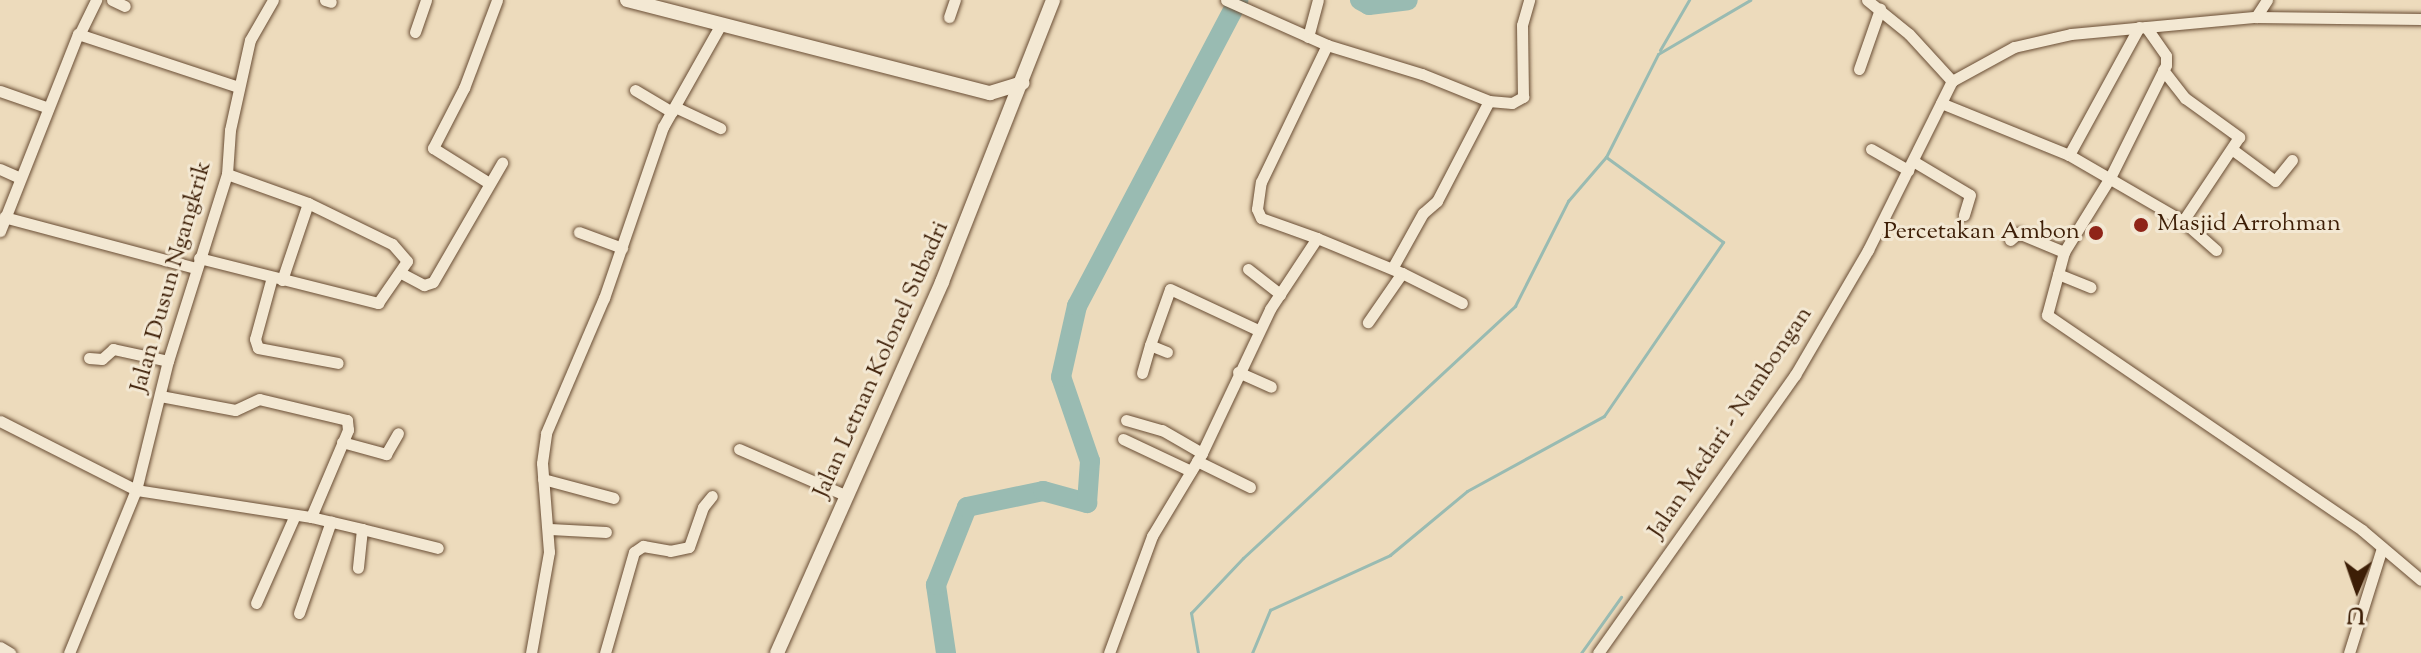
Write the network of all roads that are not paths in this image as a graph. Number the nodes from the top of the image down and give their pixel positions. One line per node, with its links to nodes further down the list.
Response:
1 (96, 0): 22 (street)
2 (112, 0): 14 (street)
3 (273, 0): 29 (street, Jalan Dusun Ngangkrik)
4 (426, 0): 21 (street)
5 (497, 0): 49 (street)
6 (627, 0): 19 (main road)
7 (955, 0): 16 (street)
8 (1053, 0): 28 (main road, Jalan Letnan Kolonel Subadri)
9 (1226, 0): 23 (street)
10 (1318, 0): 23 (street)
11 (1529, 0): 33 (street)
12 (1867, 0): 15 (street)
13 (2267, 0): 17 (street)
14 (125, 6)
15 (1880, 9): 25 (street); 27 (street)
16 (949, 17)
17 (2256, 17): 18 (street); 20 (street)
18 (2421, 19)
19 (720, 26): 32 (main road); 37 (street)
20 (2142, 27): 26 (street); 27 (street); 41 (street)
21 (415, 32)
22 (80, 33): 29 (street); 35 (street)
23 (1308, 37): 24 (street)
24 (1327, 45): 33 (street); 56 (street)
25 (1859, 69)
26 (2163, 70): 40 (street); 47 (street)
27 (1952, 81): 34 (street, Jalan Medari - Nambongan)
28 (1023, 83): 32 (main road); 36 (main road, Jalan Letnan Kolonel Subadri)
29 (238, 87): 46 (street, Jalan Dusun Ngangkrik)
30 (635, 90): 37 (street)
31 (0, 91): 35 (street)
32 (990, 93): 36 (main road)
33 (1489, 101): 63 (street)
34 (1941, 103): 41 (street); 44 (street, Jalan Medari - Nambongan)
35 (46, 107): 48 (street)
36 (1014, 107): 92 (main road, Jalan Letnan Kolonel Subadri)
37 (673, 110): 38 (street); 58 (street)
38 (720, 128)
39 (1871, 149): 44 (street)
40 (2233, 150): 42 (street); 53 (street)
41 (2069, 155): 47 (street)
42 (2292, 160)
43 (502, 163): 49 (street)
44 (1910, 166): 51 (street); 114 (street, Jalan Medari - Nambongan)
45 (0, 169): 48 (street)
46 (227, 174): 50 (street); 61 (street, Jalan Dusun Ngangkrik)
47 (2111, 176): 53 (street); 60 (street)
48 (18, 177): 52 (street)
49 (489, 183): 64 (street)
50 (308, 203): 64 (street); 66 (street)
51 (1964, 215)
52 (4, 217): 54 (street); 61 (street)
53 (2183, 221): 59 (street)
54 (0, 231)
55 (579, 232): 58 (street)
56 (1317, 238): 63 (street); 68 (street)
57 (2010, 240): 60 (street)
58 (622, 248): 88 (street)
59 (2216, 250)
60 (2064, 252): 65 (street)
61 (197, 263): 66 (street); 75 (street, Jalan Dusun Ngangkrik)
62 (1248, 269): 68 (street)
63 (1398, 270): 69 (street); 70 (street)
64 (401, 273): 66 (street)
65 (2058, 274): 67 (street); 101 (street)
66 (277, 278): 76 (street)
67 (2091, 287)
68 (1280, 294): 71 (street)
69 (1462, 303)
70 (1368, 322)
71 (1258, 330): 72 (street); 77 (street)
72 (1150, 345): 73 (street); 78 (street)
73 (1167, 352)
74 (89, 358): 75 (street)
75 (168, 361): 80 (street, Jalan Dusun Ngangkrik)
76 (338, 363)
77 (1238, 372): 79 (street); 87 (street)
78 (1142, 373)
79 (1271, 387)
80 (160, 396): 85 (street); 89 (street, Jalan Dusun Ngangkrik)
81 (1126, 420): 87 (street)
82 (0, 421): 89 (street)
83 (398, 433): 85 (street)
84 (1123, 439): 87 (street)
85 (342, 442): 95 (street)
86 (739, 449): 92 (street)
87 (1197, 461): 90 (street); 113 (street)
88 (543, 479): 93 (street); 97 (street)
89 (138, 484): 94 (street); 109 (street, Jalan Dusun Ngangkrik)
90 (1250, 487)
91 (712, 496): 111 (street)
92 (847, 496): 112 (main road, Jalan Letnan Kolonel Subadri)
93 (614, 498)
94 (295, 515): 95 (street); 105 (street)
95 (311, 517): 96 (street)
96 (331, 521): 98 (street); 106 (street)
97 (550, 529): 99 (street); 110 (street)
98 (362, 532): 100 (street); 102 (street); 103 (street)
99 (606, 532)
100 (438, 548)
101 (2382, 548): 104 (street); 115 (street)
102 (419, 552)
103 (358, 568)
104 (2421, 580)
105 (256, 603)
106 (299, 613)
107 (0, 647): 108 (street)
108 (10, 653)
109 (69, 653)
110 (531, 653)
111 (605, 653)
112 (777, 653)
113 (1109, 653)
114 (1598, 653)
115 (2349, 653)

